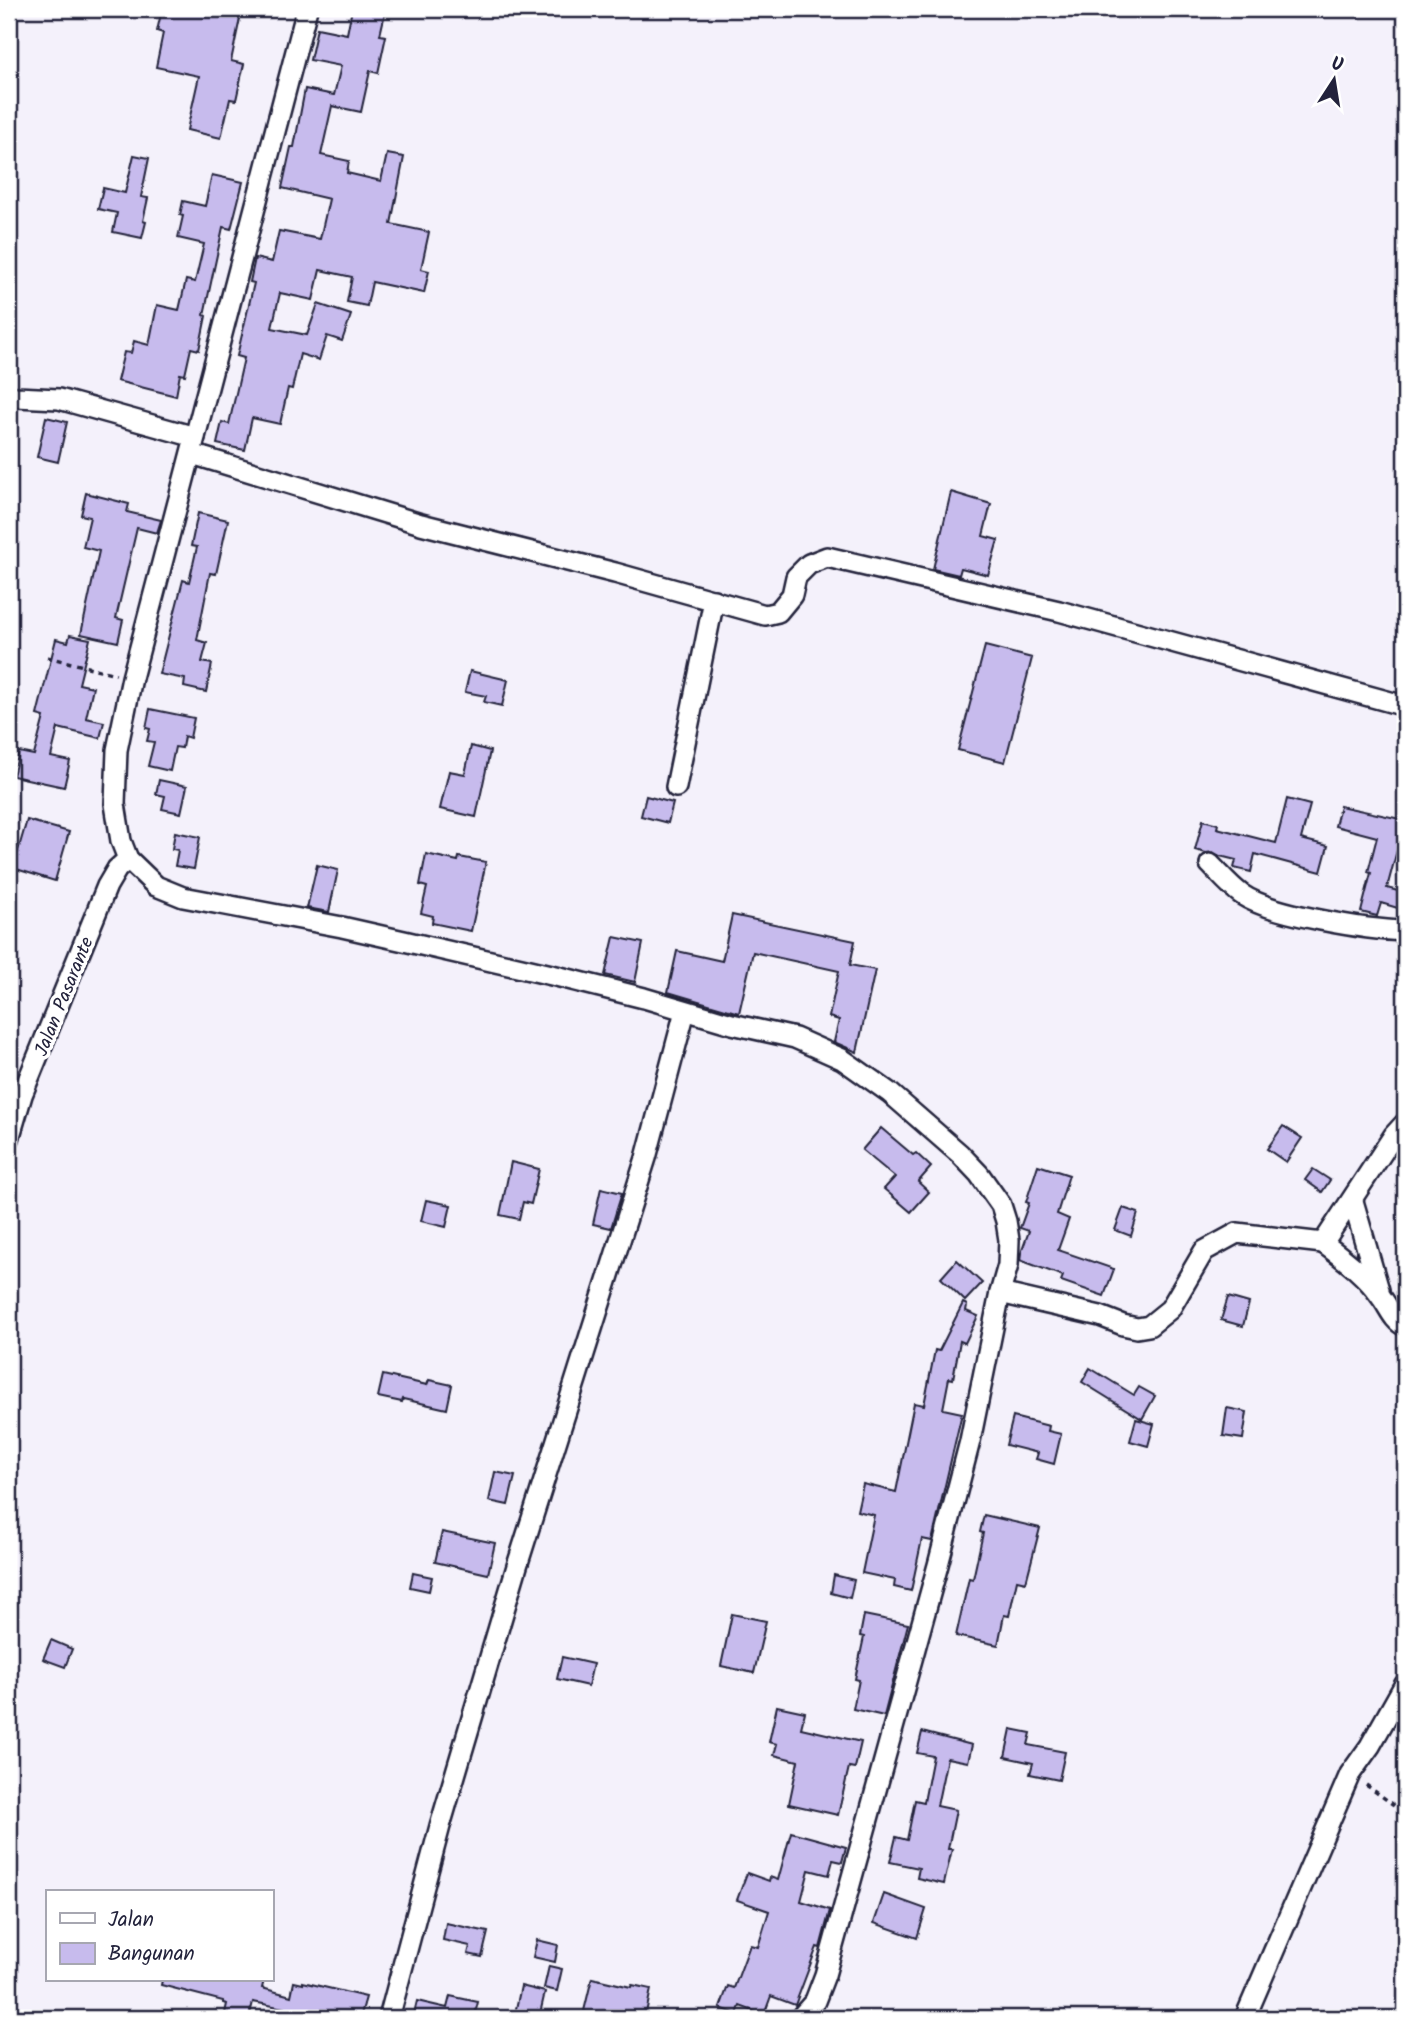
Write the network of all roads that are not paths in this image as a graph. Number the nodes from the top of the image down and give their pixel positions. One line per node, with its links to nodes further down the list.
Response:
1 (307, 9): 3 (street)
2 (9, 396): 3 (street)
3 (193, 445): 4 (street); 7 (street)
4 (714, 600): 5 (street); 6 (street)
5 (1405, 706)
6 (676, 787)
7 (128, 859): 10 (street); 12 (street, Jalan Pasarante)
8 (1210, 864): 9 (street)
9 (1405, 931)
10 (685, 1011): 15 (street); 19 (street)
11 (1405, 1123): 13 (street)
12 (9, 1139)
13 (1353, 1200): 14 (street); 16 (street)
14 (1324, 1243): 15 (street); 16 (street)
15 (1000, 1293): 20 (street)
16 (1380, 1294): 17 (street)
17 (1405, 1326)
18 (1405, 1684): 21 (street)
19 (389, 2018)
20 (800, 2018)
21 (1245, 2018)

